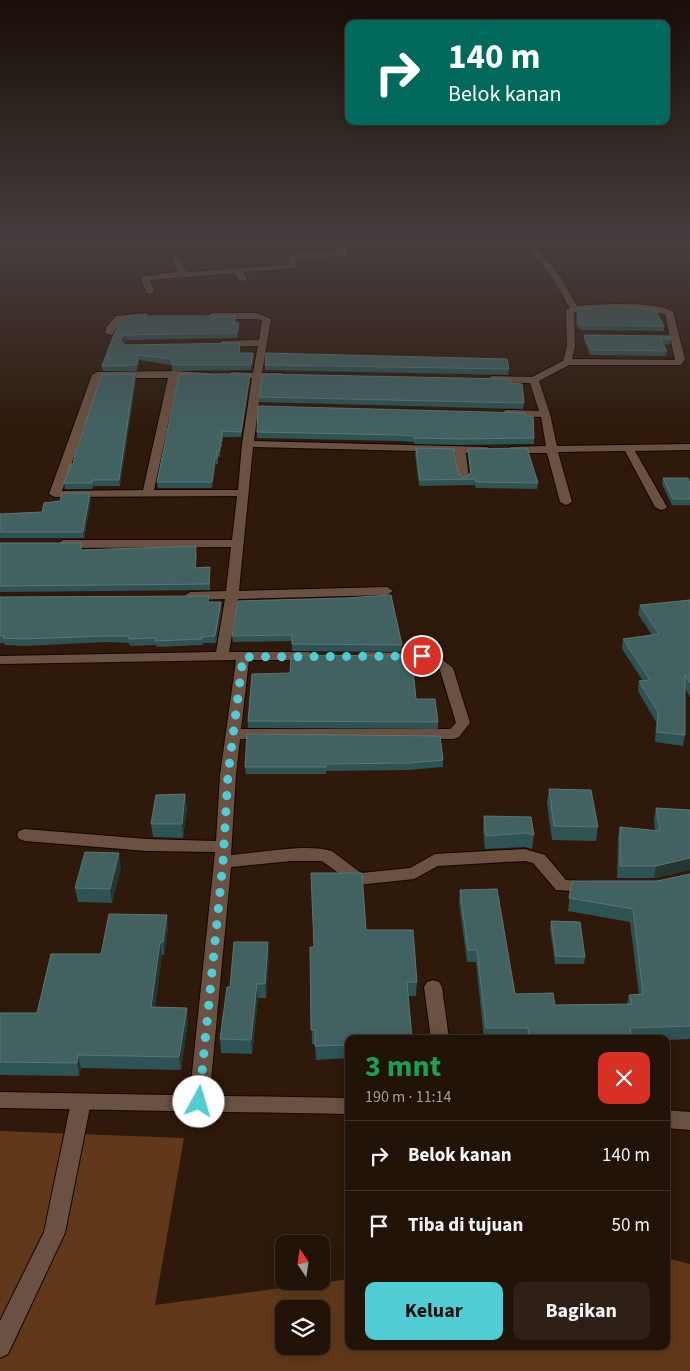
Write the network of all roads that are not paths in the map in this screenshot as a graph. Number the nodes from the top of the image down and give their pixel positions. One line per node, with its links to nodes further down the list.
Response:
1 (572, 305): 2 (street)
2 (574, 308): 8 (street); 8 (street)
3 (154, 316): 5 (street)
4 (200, 316): 6 (street)
5 (109, 332)
6 (264, 343): 7 (street); 10 (street)
7 (214, 344)
8 (567, 362): 13 (street)
9 (174, 374): 10 (street); 22 (street); 22 (street)
10 (258, 375): 11 (street); 16 (street)
11 (287, 376)
12 (485, 379): 13 (street)
13 (534, 380): 15 (street)
14 (496, 413): 15 (street)
15 (545, 414): 20 (street)
16 (247, 444): 19 (street); 23 (street)
17 (690, 447): 18 (street)
18 (629, 449): 20 (street); 25 (street)
19 (460, 450): 20 (street); 21 (street)
20 (552, 450): 24 (street)
21 (464, 479)
22 (148, 493): 23 (street)
23 (243, 493): 26 (street)
24 (566, 502)
25 (660, 507)
26 (238, 543): 27 (street); 30 (street)
27 (50, 544)
28 (387, 591): 30 (street)
29 (174, 596): 30 (street)
30 (232, 596): 31 (street)
31 (222, 656): 34 (street); 35 (street)
32 (323, 656): 34 (street)
33 (352, 656): 36 (street)
34 (243, 657): 36 (street)
35 (0, 660)
36 (234, 734): 38 (street)
37 (24, 835): 38 (street)
38 (223, 854): 39 (street); 44 (street)
39 (608, 886)
40 (433, 987): 41 (street)
41 (439, 1035)
42 (0, 1100): 43 (street)
43 (81, 1102): 44 (street); 48 (street)
44 (199, 1102): 45 (street)
45 (345, 1106)
46 (670, 1120): 47 (street)
47 (690, 1121)
48 (0, 1346)

